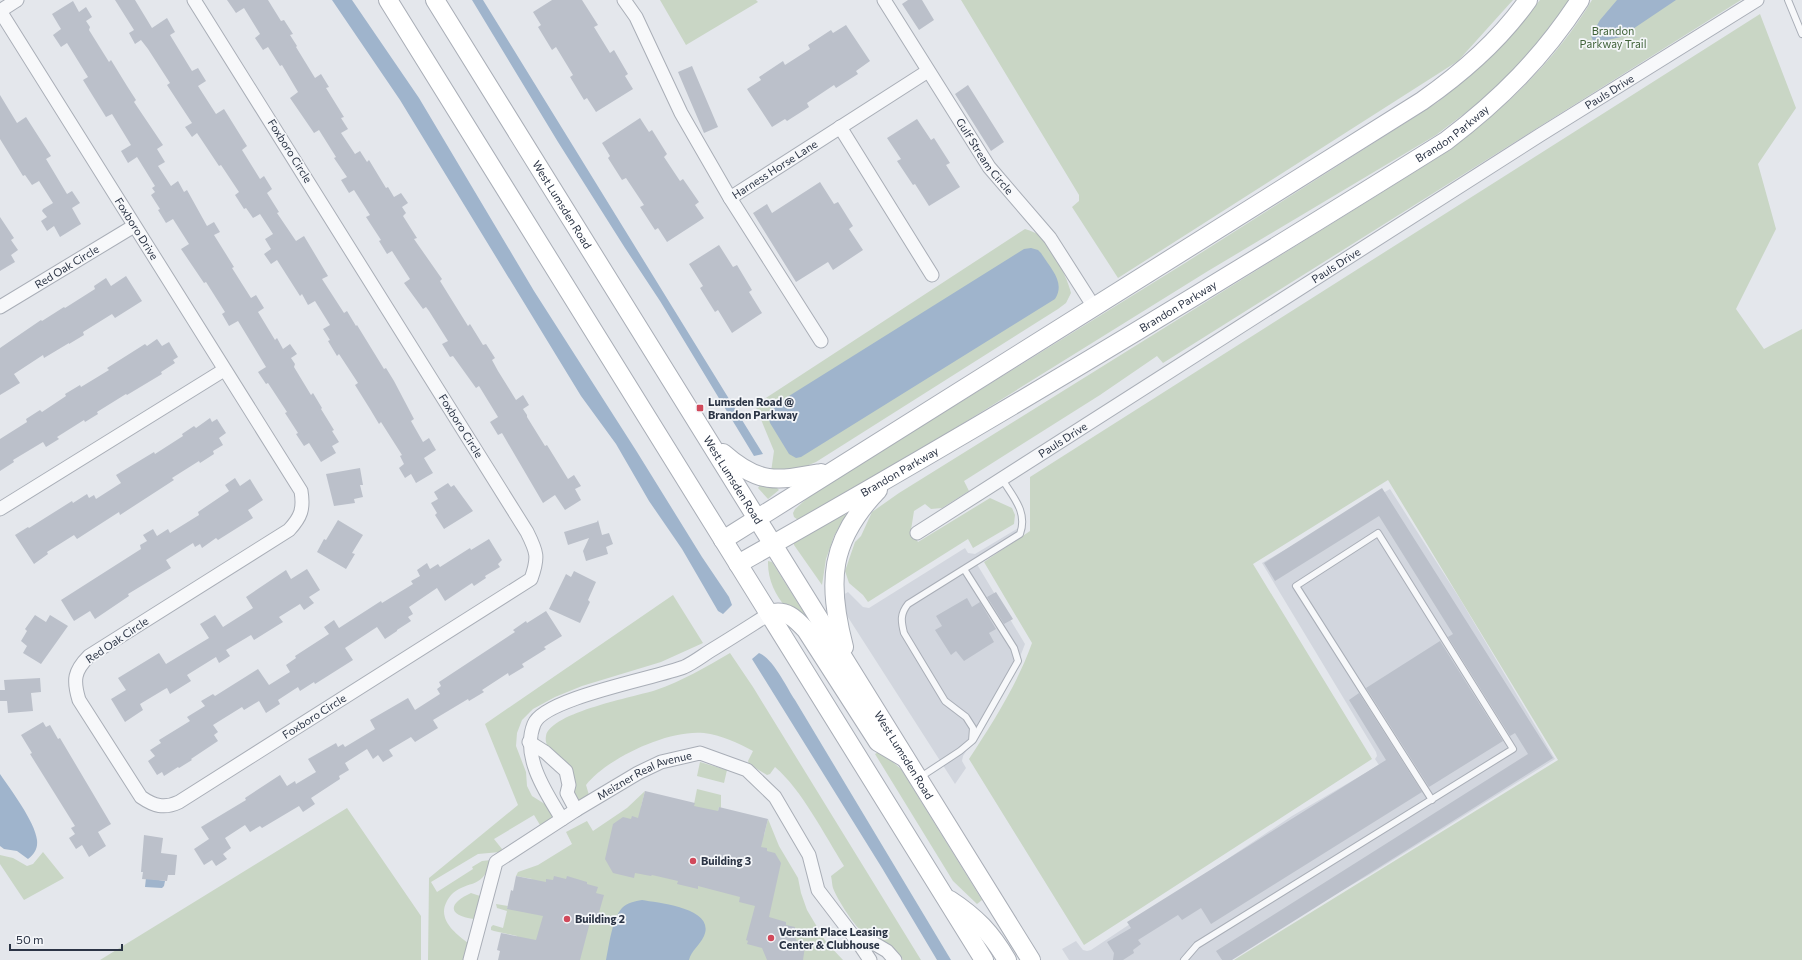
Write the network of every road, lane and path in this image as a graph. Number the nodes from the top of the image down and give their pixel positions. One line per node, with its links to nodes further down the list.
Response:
1 (17, 0): 11 (street)
2 (194, 0): 38 (street, Foxboro Circle)
3 (388, 0): 30 (main road)
4 (435, 0): 22 (main road, West Lumsden Road)
5 (624, 0): 15 (street, Harness Horse Lane)
6 (884, 0): 13 (street, Gulf Stream Circle)
7 (1528, 0): 19 (main road)
8 (1580, 0): 25 (main road, Brandon Parkway)
9 (1757, 0): 26 (street, Pauls Drive)
10 (1788, 0): 12 (lane)
11 (0, 11): 16 (street, Foxboro Drive)
12 (1802, 34)
13 (928, 71): 14 (street, Harness Horse Lane); 19 (street, Gulf Stream Circle)
14 (840, 127): 15 (street, Harness Horse Lane); 17 (street)
15 (730, 198): 20 (street)
16 (134, 226): 18 (street, Red Oak Circle); 21 (street, Foxboro Drive)
17 (932, 275)
18 (0, 307)
19 (1094, 308): 24 (main road)
20 (821, 341)
21 (224, 370): 23 (street, Foxboro Drive); 27 (street)
22 (711, 442): 24 (main road); 28 (main road, West Lumsden Road)
23 (271, 446): 38 (street, Red Oak Circle)
24 (832, 471): 28 (main road)
25 (889, 478): 31 (main road, Brandon Parkway); 35 (main road)
26 (1002, 479): 29 (street, Pauls Drive); 33 (lane)
27 (0, 510)
28 (757, 518): 30 (main road); 31 (main road, West Lumsden Road)
29 (917, 533)
30 (723, 540): 32 (main road)
31 (773, 544): 32 (main road, Brandon Parkway); 35 (main road, West Lumsden Road)
32 (738, 564): 34 (main road)
33 (964, 569): 36 (lane); 36 (lane)
34 (769, 614): 37 (street); 39 (main road); 46 (main road)
35 (848, 663): 39 (main road, West Lumsden Road)
36 (972, 741): 40 (lane)
37 (529, 742): 41 (street); 42 (street)
38 (254, 755)
39 (908, 760): 40 (main road, West Lumsden Road)
40 (919, 778): 53 (main road, West Lumsden Road)
41 (567, 793): 42 (street); 44 (street)
42 (550, 799): 45 (street)
43 (1432, 800): 43 (lane); 54 (lane)
44 (576, 810): 45 (street, Meizner Real Avenue); 47 (street, Meizner Real Avenue)
45 (562, 819): 48 (street, Meizner Real Avenue)
46 (945, 896): 51 (main road); 52 (main road)
47 (860, 945): 49 (street, Meizner Real Avenue); 50 (street)
48 (470, 960)
49 (870, 960)
50 (895, 960)
51 (984, 960)
52 (1007, 960)
53 (1031, 960)
54 (1184, 960)

